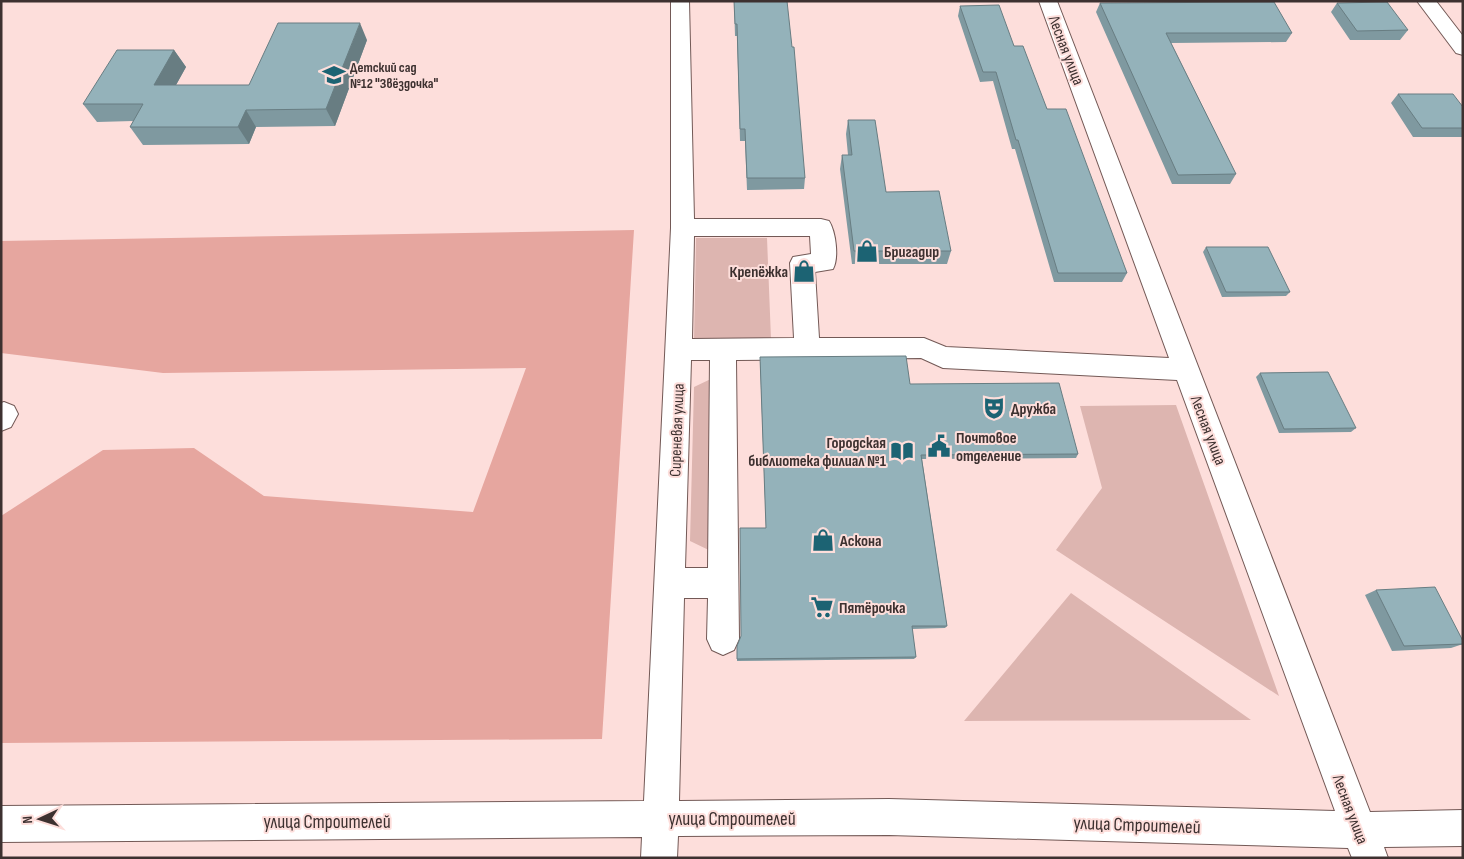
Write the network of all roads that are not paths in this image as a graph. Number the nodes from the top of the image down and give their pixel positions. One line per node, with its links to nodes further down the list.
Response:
1 (680, 1): 5 (street, Сиреневая улица)
2 (1048, 1): 9 (street, Лесная улица)
3 (1426, 1): 4 (street)
4 (1463, 49)
5 (683, 228): 6 (street); 7 (street, Сиреневая улица)
6 (807, 348): 8 (street); 9 (street)
7 (679, 350): 8 (street); 11 (street, Сиреневая улица)
8 (723, 350): 10 (street)
9 (1186, 370): 16 (street, Лесная улица)
10 (723, 582): 11 (street); 12 (street)
11 (670, 583): 13 (street, Сиреневая улица)
12 (723, 639)
13 (660, 818): 14 (street, улица Строителей); 16 (street, улица Строителей); 17 (street, Сиреневая улица)
14 (1, 824)
15 (1463, 828): 16 (street, улица Строителей)
16 (1365, 844)
17 (659, 858)

